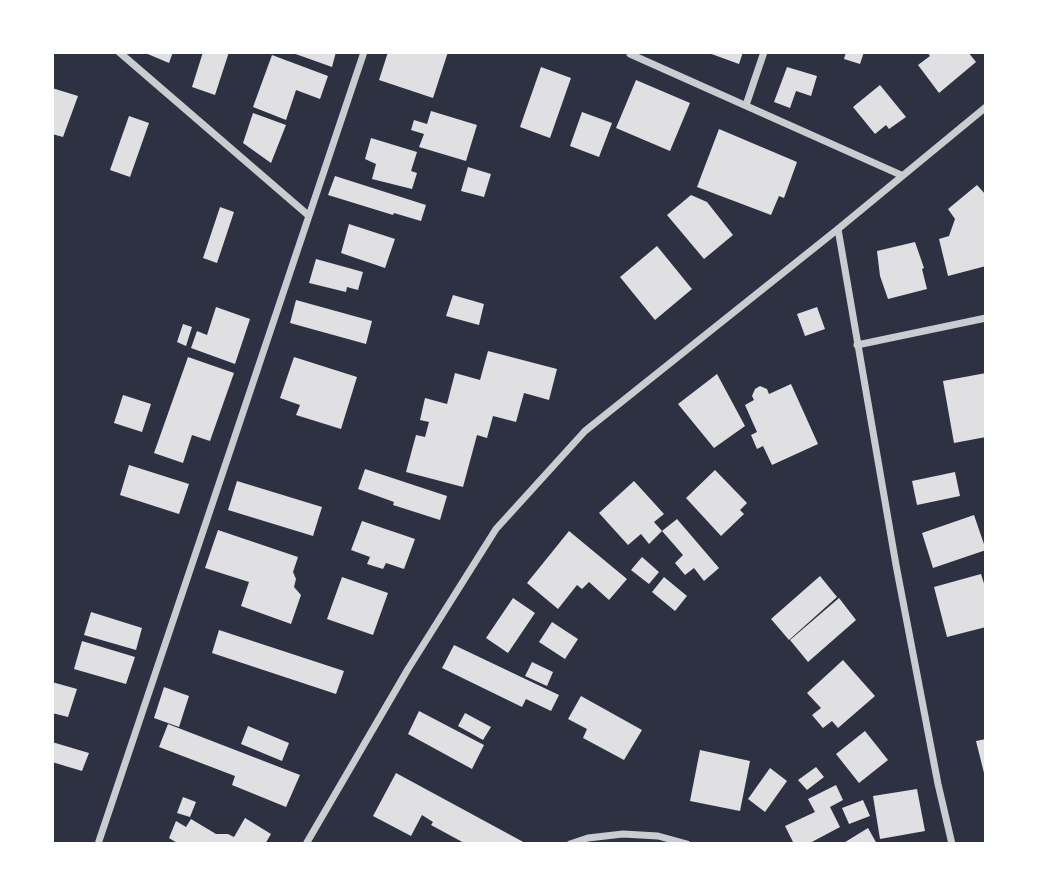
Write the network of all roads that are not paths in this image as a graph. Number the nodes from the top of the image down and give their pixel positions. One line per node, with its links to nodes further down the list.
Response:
1 (119, 52): 8 (street)
2 (364, 52): 8 (street)
3 (764, 52): 5 (street)
4 (630, 54): 5 (street)
5 (746, 105): 7 (street)
6 (985, 107): 7 (street)
7 (901, 175): 9 (street)
8 (308, 215): 12 (street)
9 (838, 229): 11 (street); 13 (street)
10 (985, 318): 11 (street)
11 (857, 345): 16 (street)
12 (98, 844)
13 (306, 844)
14 (570, 844): 15 (street)
15 (687, 844)
16 (951, 844)

